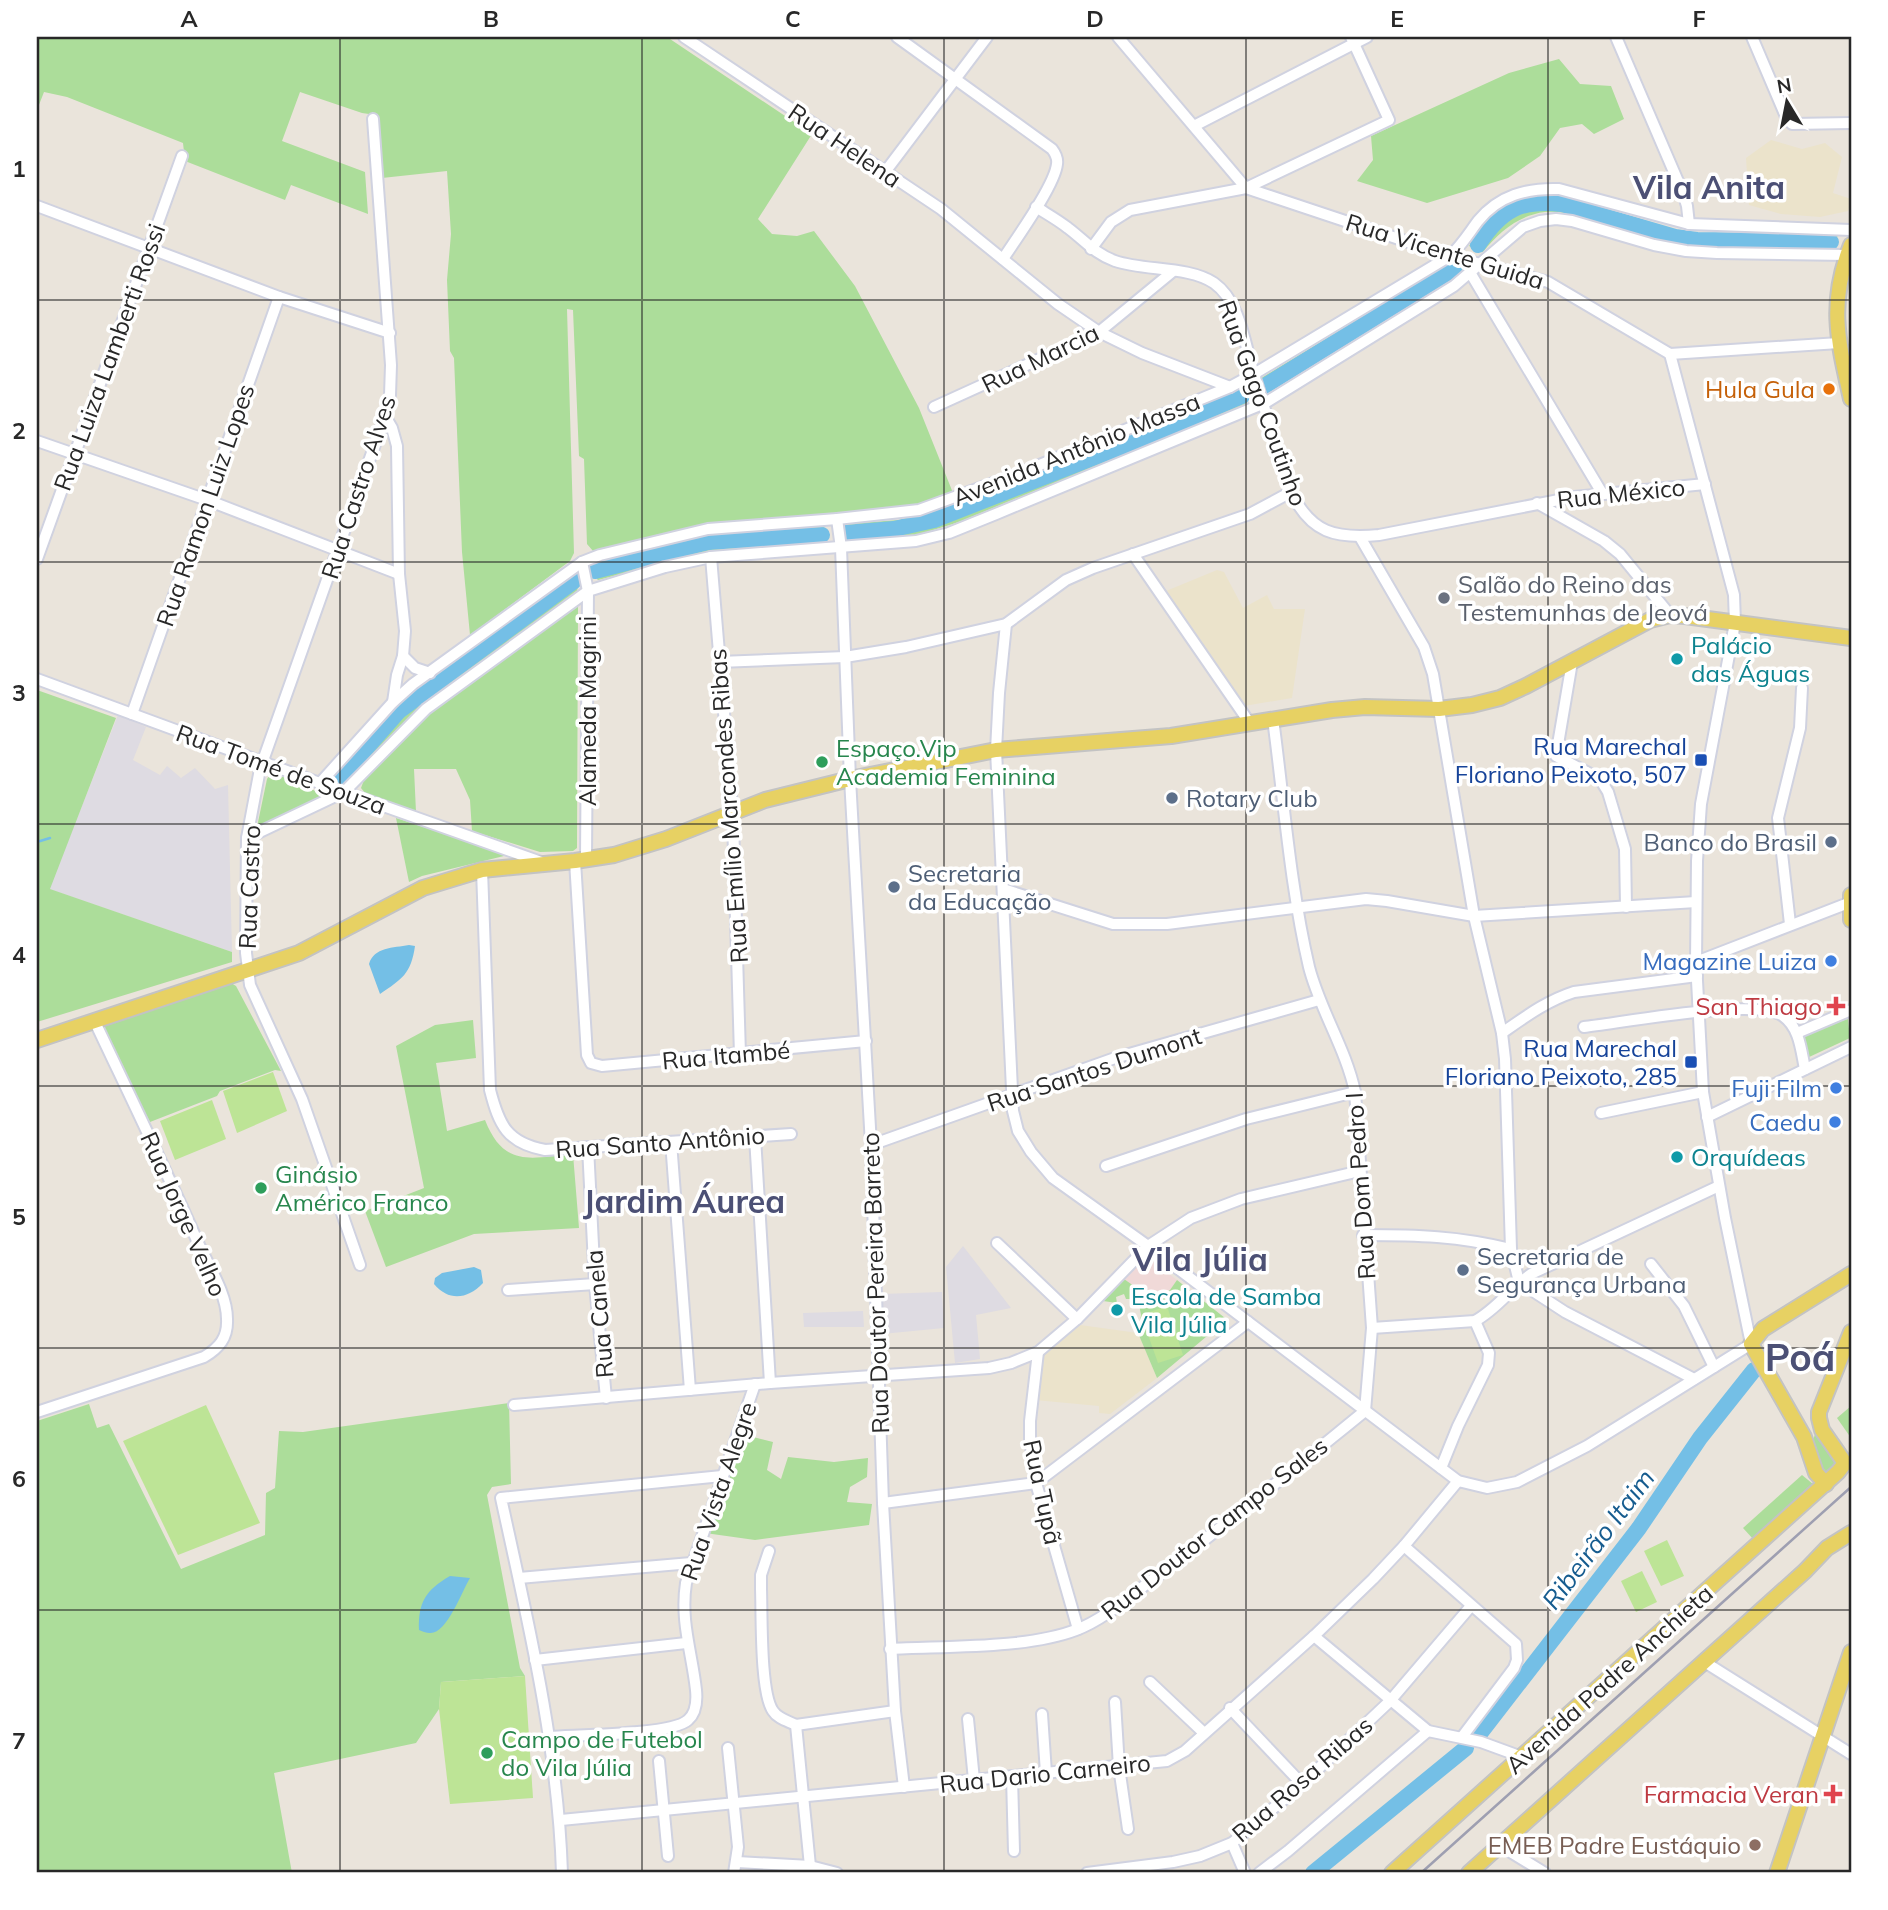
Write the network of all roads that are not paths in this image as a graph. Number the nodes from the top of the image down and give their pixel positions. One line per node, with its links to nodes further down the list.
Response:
1 (684, 37): 14 (street, Rua Helena)
2 (897, 37): 9 (street)
3 (987, 37): 9 (street)
4 (1118, 37): 12 (street)
5 (1367, 37): 8 (street)
6 (1616, 37): 18 (street)
7 (1752, 37): 11 (street)
8 (1353, 40): 12 (street); 15 (street)
9 (956, 79): 14 (street); 17 (street)
10 (373, 119): 31 (street, Rua Castro Alves)
11 (1851, 124)
12 (1194, 127): 15 (street)
13 (182, 156): 20 (street, Rua Luiza Lamberti Rossi)
14 (885, 172): 24 (street, Rua Helena)
15 (1246, 188): 21 (street); 23 (street, Rua Vicente Guida)
16 (37, 206): 20 (street)
17 (1036, 207): 21 (street, Rua Gago Coutinho); 24 (street)
18 (1689, 224): 19 (street, Avenida Antônio Massa); 23 (street, Avenida Antônio Massa)
19 (1851, 230)
20 (148, 249): 29 (street); 43 (street, Rua Luiza Lamberti Rossi)
21 (1091, 249): 26 (street, Rua Gago Coutinho)
22 (1850, 252): 25 (street, Avenida Antônio Massa); 28 (main road)
23 (1450, 256): 25 (street, Rua Vicente Guida); 35 (street, Avenida Antônio Massa)
24 (1003, 259): 30 (street, Rua Helena)
25 (1483, 264): 27 (street, Avenida Antônio Massa); 33 (street, Rua Vicente Guida)
26 (1172, 272): 30 (street, Rua Marcia); 35 (street, Rua Gago Coutinho)
27 (1471, 274): 39 (street, Avenida Antônio Massa); 46 (street)
28 (1845, 288): 32 (main road)
29 (279, 297): 31 (street); 47 (street, Rua Ramon Luiz Lopes)
30 (1098, 332): 34 (street, Rua Helena); 40 (street, Rua Marcia)
31 (390, 333): 41 (street, Rua Castro Alves)
32 (1844, 352): 33 (street); 38 (main road)
33 (1670, 354): 44 (street)
34 (1195, 373): 36 (street, Rua Helena); 37 (street)
35 (1254, 374): 36 (street, Avenida Antônio Massa); 39 (street, Rua Gago Coutinho)
36 (1230, 387): 37 (street, Avenida Antônio Massa)
37 (1203, 398): 49 (street, Avenida Antônio Massa)
38 (1851, 399)
39 (1265, 403): 45 (street, Rua Gago Coutinho); 51 (street, Avenida Antônio Massa)
40 (934, 407)
41 (385, 416): 52 (street, Rua Castro Alves); 57 (street)
42 (37, 440): 43 (street)
43 (73, 454): 47 (street); 55 (street, Rua Luiza Lamberti Rossi)
44 (1706, 484): 46 (street, Rua México); 60 (street)
45 (1291, 492): 50 (street, Rua Gago Coutinho); 53 (street)
46 (1602, 493): 48 (street, Rua México)
47 (207, 500): 52 (street); 72 (street, Rua Ramon Luiz Lopes)
48 (1537, 503): 50 (street, Rua Gago Coutinho); 59 (street)
49 (838, 519): 51 (street, Rua Doutor Pereira Barreto); 56 (street, Avenida Antônio Massa)
50 (1360, 537): 71 (street)
51 (841, 548): 54 (street, Avenida Antônio Massa); 64 (street, Rua Doutor Pereira Barreto)
52 (339, 551): 57 (street); 76 (street, Rua Castro Alves)
53 (1133, 554): 61 (street); 74 (street)
54 (711, 557): 58 (street, Avenida Antônio Massa); 65 (street, Rua Emílio Marcondes Ribas)
55 (37, 559)
56 (582, 562): 58 (street, Alameda Magrini); 67 (street, Avenida Antônio Massa)
57 (399, 574): 63 (street)
58 (588, 591): 79 (street, Avenida Antônio Massa); 83 (street, Alameda Magrini)
59 (1670, 615): 60 (main road); 66 (main road)
60 (1734, 623): 62 (main road); 87 (street)
61 (1006, 624): 64 (street); 75 (street)
62 (1851, 639)
63 (403, 656): 67 (street); 70 (street)
64 (845, 657): 65 (street); 77 (street, Rua Doutor Pereira Barreto)
65 (719, 662): 80 (street, Rua Emílio Marcondes Ribas)
66 (1572, 662): 71 (main road); 90 (street)
67 (430, 673): 70 (street, Avenida Antônio Massa)
68 (37, 679): 72 (street, Rua Tomé de Souza)
69 (1801, 688): 93 (street)
70 (393, 702): 78 (street, Avenida Antônio Massa)
71 (1439, 709): 73 (main road); 91 (street)
72 (132, 714): 76 (street, Rua Tomé de Souza)
73 (1273, 719): 74 (main road); 89 (street, Rua Dom Pedro I)
74 (1249, 722): 75 (main road)
75 (996, 750): 77 (main road); 85 (street)
76 (263, 761): 78 (street, Rua Tomé de Souza); 81 (street, Rua Castro)
77 (850, 779): 80 (main road); 105 (street, Rua Doutor Pereira Barreto)
78 (320, 783): 79 (street, Rua Tomé de Souza)
79 (344, 792): 81 (street, Avenida Antônio Massa); 82 (street, Rua Tomé de Souza)
80 (732, 812): 83 (main road); 107 (street, Rua Emílio Marcondes Ribas)
81 (247, 838): 95 (street, Rua Castro)
82 (526, 860): 83 (main road); 84 (main road)
83 (580, 860): 108 (street, Alameda Magrini)
84 (482, 870): 95 (main road); 119 (street, Rua Santo Antônio)
85 (1003, 889): 89 (street); 112 (street)
86 (1851, 895): 88 (main road)
87 (1696, 902): 90 (street); 94 (street)
88 (1851, 902): 92 (main road); 93 (street)
89 (1298, 906): 91 (street); 97 (street, Rua Dom Pedro I)
90 (1626, 907): 91 (street)
91 (1474, 916): 103 (street)
92 (1851, 920)
93 (1790, 925): 94 (street)
94 (1696, 962): 96 (street)
95 (247, 971): 100 (main road); 128 (street, Rua Castro)
96 (1697, 976): 99 (street); 103 (street)
97 (1318, 1000): 110 (street, Rua Dom Pedro I); 112 (street, Rua Santos Dumont)
98 (1851, 1010): 102 (street)
99 (1698, 1013): 101 (street); 102 (street); 111 (street)
100 (95, 1022): 104 (main road); 149 (street, Rua Jorge Velho)
101 (1584, 1027)
102 (1797, 1032): 109 (street)
103 (1502, 1033): 126 (street)
104 (37, 1040)
105 (866, 1041): 107 (street, Rua Itambé); 118 (street, Rua Doutor Pereira Barreto)
106 (1851, 1047): 109 (street)
107 (740, 1055): 108 (street, Rua Itambé)
108 (588, 1059)
109 (1805, 1069): 114 (street)
110 (1355, 1092): 120 (street); 121 (street, Rua Dom Pedro I)
111 (1703, 1092): 113 (street); 114 (street)
112 (1012, 1095): 118 (street, Rua Santos Dumont); 125 (street)
113 (1601, 1113)
114 (1707, 1117): 122 (street)
115 (791, 1134): 116 (street, Rua Santo Antônio)
116 (755, 1137): 117 (street, Rua Santo Antônio); 143 (street)
117 (671, 1142): 119 (street, Rua Santo Antônio); 145 (street)
118 (871, 1145): 141 (street, Rua Doutor Pereira Barreto)
119 (588, 1147): 131 (street, Rua Canela)
120 (1106, 1166)
121 (1360, 1171): 123 (street, Rua Dom Pedro I); 125 (street)
122 (1719, 1186): 130 (street); 138 (street)
123 (1363, 1236): 126 (street); 136 (street, Rua Dom Pedro I)
124 (997, 1243): 133 (street)
125 (1148, 1246): 133 (street); 135 (street)
126 (1511, 1249): 130 (street)
127 (1651, 1264): 140 (street)
128 (360, 1265)
129 (1851, 1274): 138 (main road)
130 (1519, 1282): 134 (street); 142 (street)
131 (595, 1284): 132 (street); 146 (street, Rua Canela)
132 (508, 1290)
133 (1077, 1319): 139 (street)
134 (1475, 1321): 136 (street); 153 (street)
135 (1248, 1322): 148 (street); 156 (street)
136 (1372, 1328): 148 (street, Rua Dom Pedro I)
137 (1851, 1332): 150 (main road)
138 (1751, 1344): 140 (street); 151 (main road)
139 (1038, 1352): 141 (street); 156 (street, Rua Tupã)
140 (1714, 1367): 142 (street)
141 (878, 1377): 143 (street); 158 (street, Rua Doutor Pereira Barreto)
142 (1694, 1380): 155 (street)
143 (770, 1383): 144 (street)
144 (755, 1384): 145 (street); 154 (street, Rua Vista Alegre)
145 (690, 1390): 146 (street)
146 (606, 1398): 147 (street)
147 (514, 1405)
148 (1365, 1411): 153 (street); 165 (street, Rua Doutor Campo Sales)
149 (37, 1412)
150 (1819, 1412): 151 (main road); 152 (main road)
151 (1798, 1425): 157 (main road)
152 (1848, 1460): 157 (main road, Avenida Padre Anchieta)
153 (1441, 1468): 155 (street)
154 (722, 1476): 162 (street, Rua Vista Alegre); 163 (street)
155 (1458, 1481): 160 (street, Rua Dario Carneiro)
156 (1036, 1483): 158 (street); 165 (street, Rua Tupã)
157 (1826, 1484): 187 (main road, Avenida Padre Anchieta)
158 (883, 1503): 168 (street, Rua Doutor Pereira Barreto)
159 (1851, 1533): 171 (main road)
160 (1404, 1546): 164 (street); 166 (street, Rua Dario Carneiro)
161 (769, 1551): 179 (street)
162 (691, 1563): 163 (street); 167 (street, Rua Vista Alegre)
163 (519, 1578): 170 (street)
164 (1471, 1606): 173 (street, Rua Rosa Ribas); 183 (street)
165 (1078, 1629): 168 (street, Rua Doutor Campo Sales)
166 (1314, 1636): 173 (street); 175 (street, Rua Dario Carneiro)
167 (686, 1643): 170 (street); 182 (street, Rua Vista Alegre)
168 (890, 1649): 176 (street, Rua Doutor Pereira Barreto)
169 (1851, 1652): 184 (main road)
170 (535, 1660): 182 (street)
171 (1703, 1661): 184 (street); 201 (main road)
172 (1150, 1682): 181 (street)
173 (1391, 1701): 180 (street); 193 (street, Rua Rosa Ribas)
174 (1115, 1702): 189 (street)
175 (1230, 1708): 181 (street, Rua Dario Carneiro); 193 (street)
176 (895, 1711): 179 (street); 194 (street, Rua Doutor Pereira Barreto)
177 (1042, 1714): 190 (street)
178 (968, 1719): 192 (street)
179 (796, 1725): 195 (street)
180 (1428, 1731): 183 (street); 210 (street)
181 (1204, 1733): 189 (street, Rua Dario Carneiro)
182 (550, 1737): 198 (street)
183 (1462, 1737): 187 (street)
184 (1823, 1738): 186 (street); 214 (main road)
185 (728, 1748): 196 (street)
186 (1851, 1754)
187 (1522, 1757): 211 (main road, Avenida Padre Anchieta)
188 (659, 1761): 197 (street)
189 (1119, 1767): 190 (street, Rua Dario Carneiro); 199 (street)
190 (1046, 1773): 191 (street, Rua Dario Carneiro)
191 (1012, 1777): 192 (street, Rua Dario Carneiro); 202 (street)
192 (974, 1780): 194 (street, Rua Dario Carneiro)
193 (1302, 1784): 200 (street, Rua Rosa Ribas)
194 (904, 1787): 195 (street, Rua Dario Carneiro)
195 (803, 1797): 196 (street, Rua Dario Carneiro); 204 (street)
196 (735, 1803): 197 (street, Rua Dario Carneiro); 205 (street)
197 (663, 1810): 198 (street, Rua Dario Carneiro); 203 (street)
198 (561, 1820): 206 (street)
199 (1128, 1829)
200 (1232, 1843): 208 (street, Rua Rosa Ribas); 209 (street)
201 (1499, 1845): 212 (main road); 213 (street)
202 (1014, 1851)
203 (668, 1856)
204 (810, 1866): 205 (street); 207 (street)
205 (736, 1867)
206 (562, 1873)
207 (837, 1873)
208 (1087, 1873)
209 (1245, 1873)
210 (1259, 1873)
211 (1392, 1873)
212 (1469, 1873)
213 (1545, 1873)
214 (1777, 1873)

